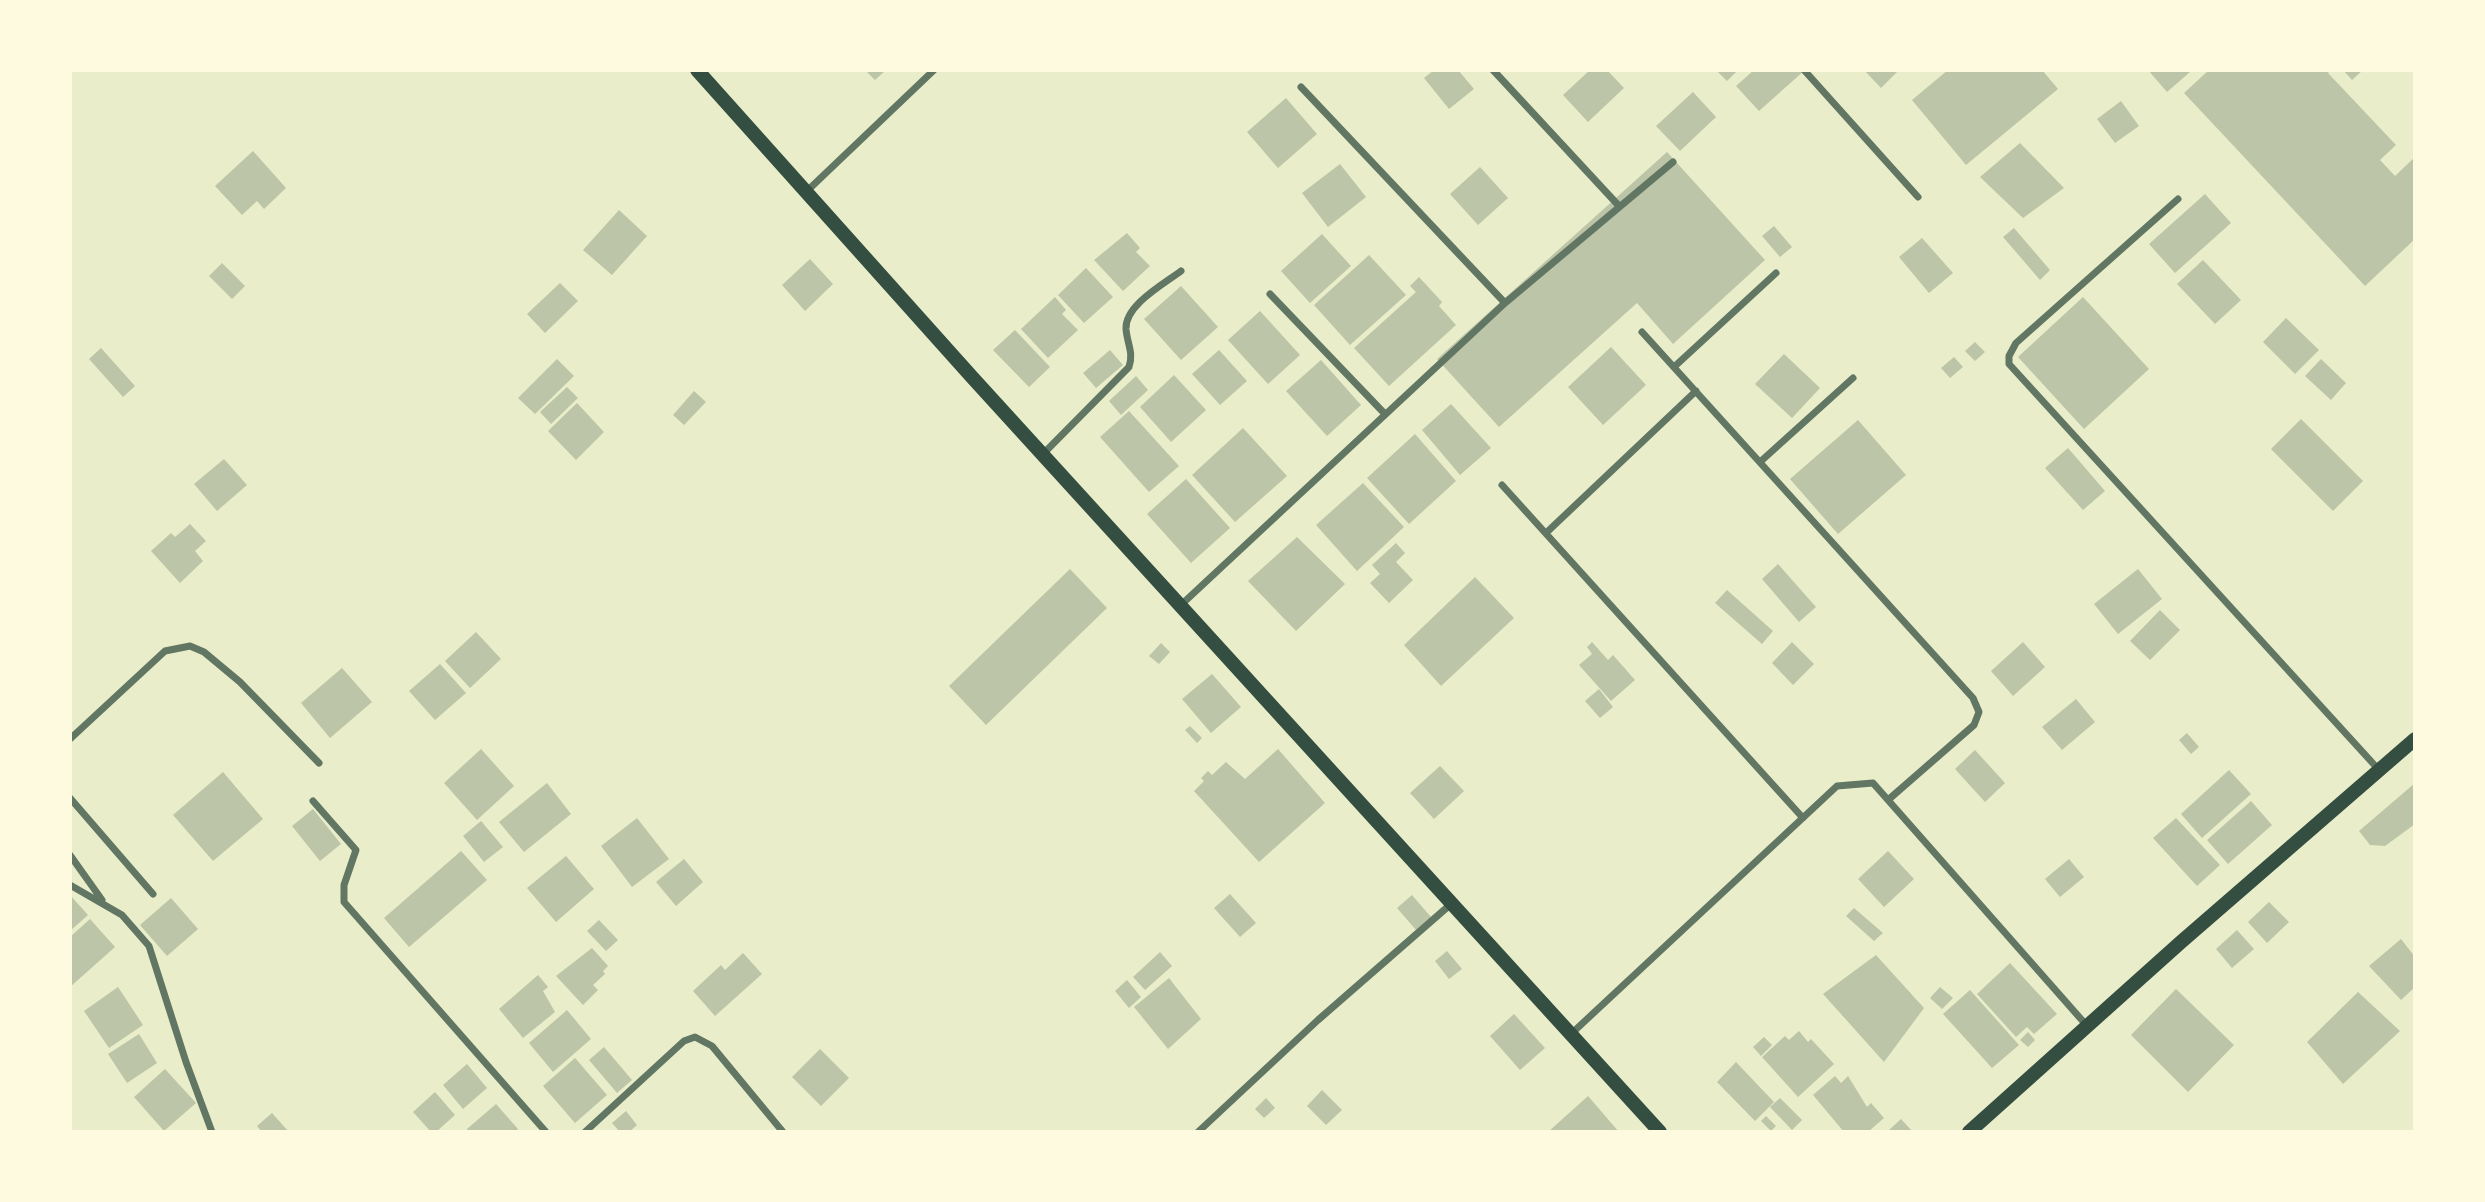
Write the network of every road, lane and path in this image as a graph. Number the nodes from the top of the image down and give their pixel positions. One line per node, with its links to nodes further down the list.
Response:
1 (697, 70): 7 (main road)
2 (934, 70): 7 (street)
3 (1493, 70): 10 (street)
4 (1804, 70): 8 (street)
5 (1301, 87): 14 (street)
6 (1673, 162): 10 (street)
7 (807, 191): 20 (main road)
8 (1919, 197)
9 (2178, 199): 28 (street)
10 (1619, 206): 14 (street)
11 (1181, 271): 20 (street)
12 (1776, 273): 16 (street)
13 (1270, 295): 19 (street)
14 (1505, 303): 19 (street)
15 (1642, 332): 16 (street)
16 (1674, 367): 18 (street)
17 (1853, 378): 21 (street)
18 (1696, 391): 21 (street); 23 (street)
19 (1384, 413): 24 (street)
20 (1043, 455): 24 (main road)
21 (1760, 462): 30 (street)
22 (1502, 485): 23 (street)
23 (1546, 533): 32 (street)
24 (1182, 604): 37 (main road)
25 (70, 739): 27 (street)
26 (2415, 739): 28 (main road)
27 (319, 764)
28 (2379, 770): 38 (main road)
29 (70, 798): 35 (street)
30 (1888, 800): 32 (street); 38 (street)
31 (313, 801): 41 (street)
32 (1803, 818): 39 (street)
33 (70, 855): 36 (street)
34 (70, 885): 36 (street)
35 (153, 894)
36 (103, 902): 40 (street)
37 (1451, 904): 39 (main road); 44 (street)
38 (2088, 1027): 46 (main road)
39 (1571, 1034): 45 (main road)
40 (212, 1132)
41 (546, 1132)
42 (585, 1132): 43 (street)
43 (783, 1132)
44 (1198, 1132)
45 (1660, 1132)
46 (1969, 1132)

